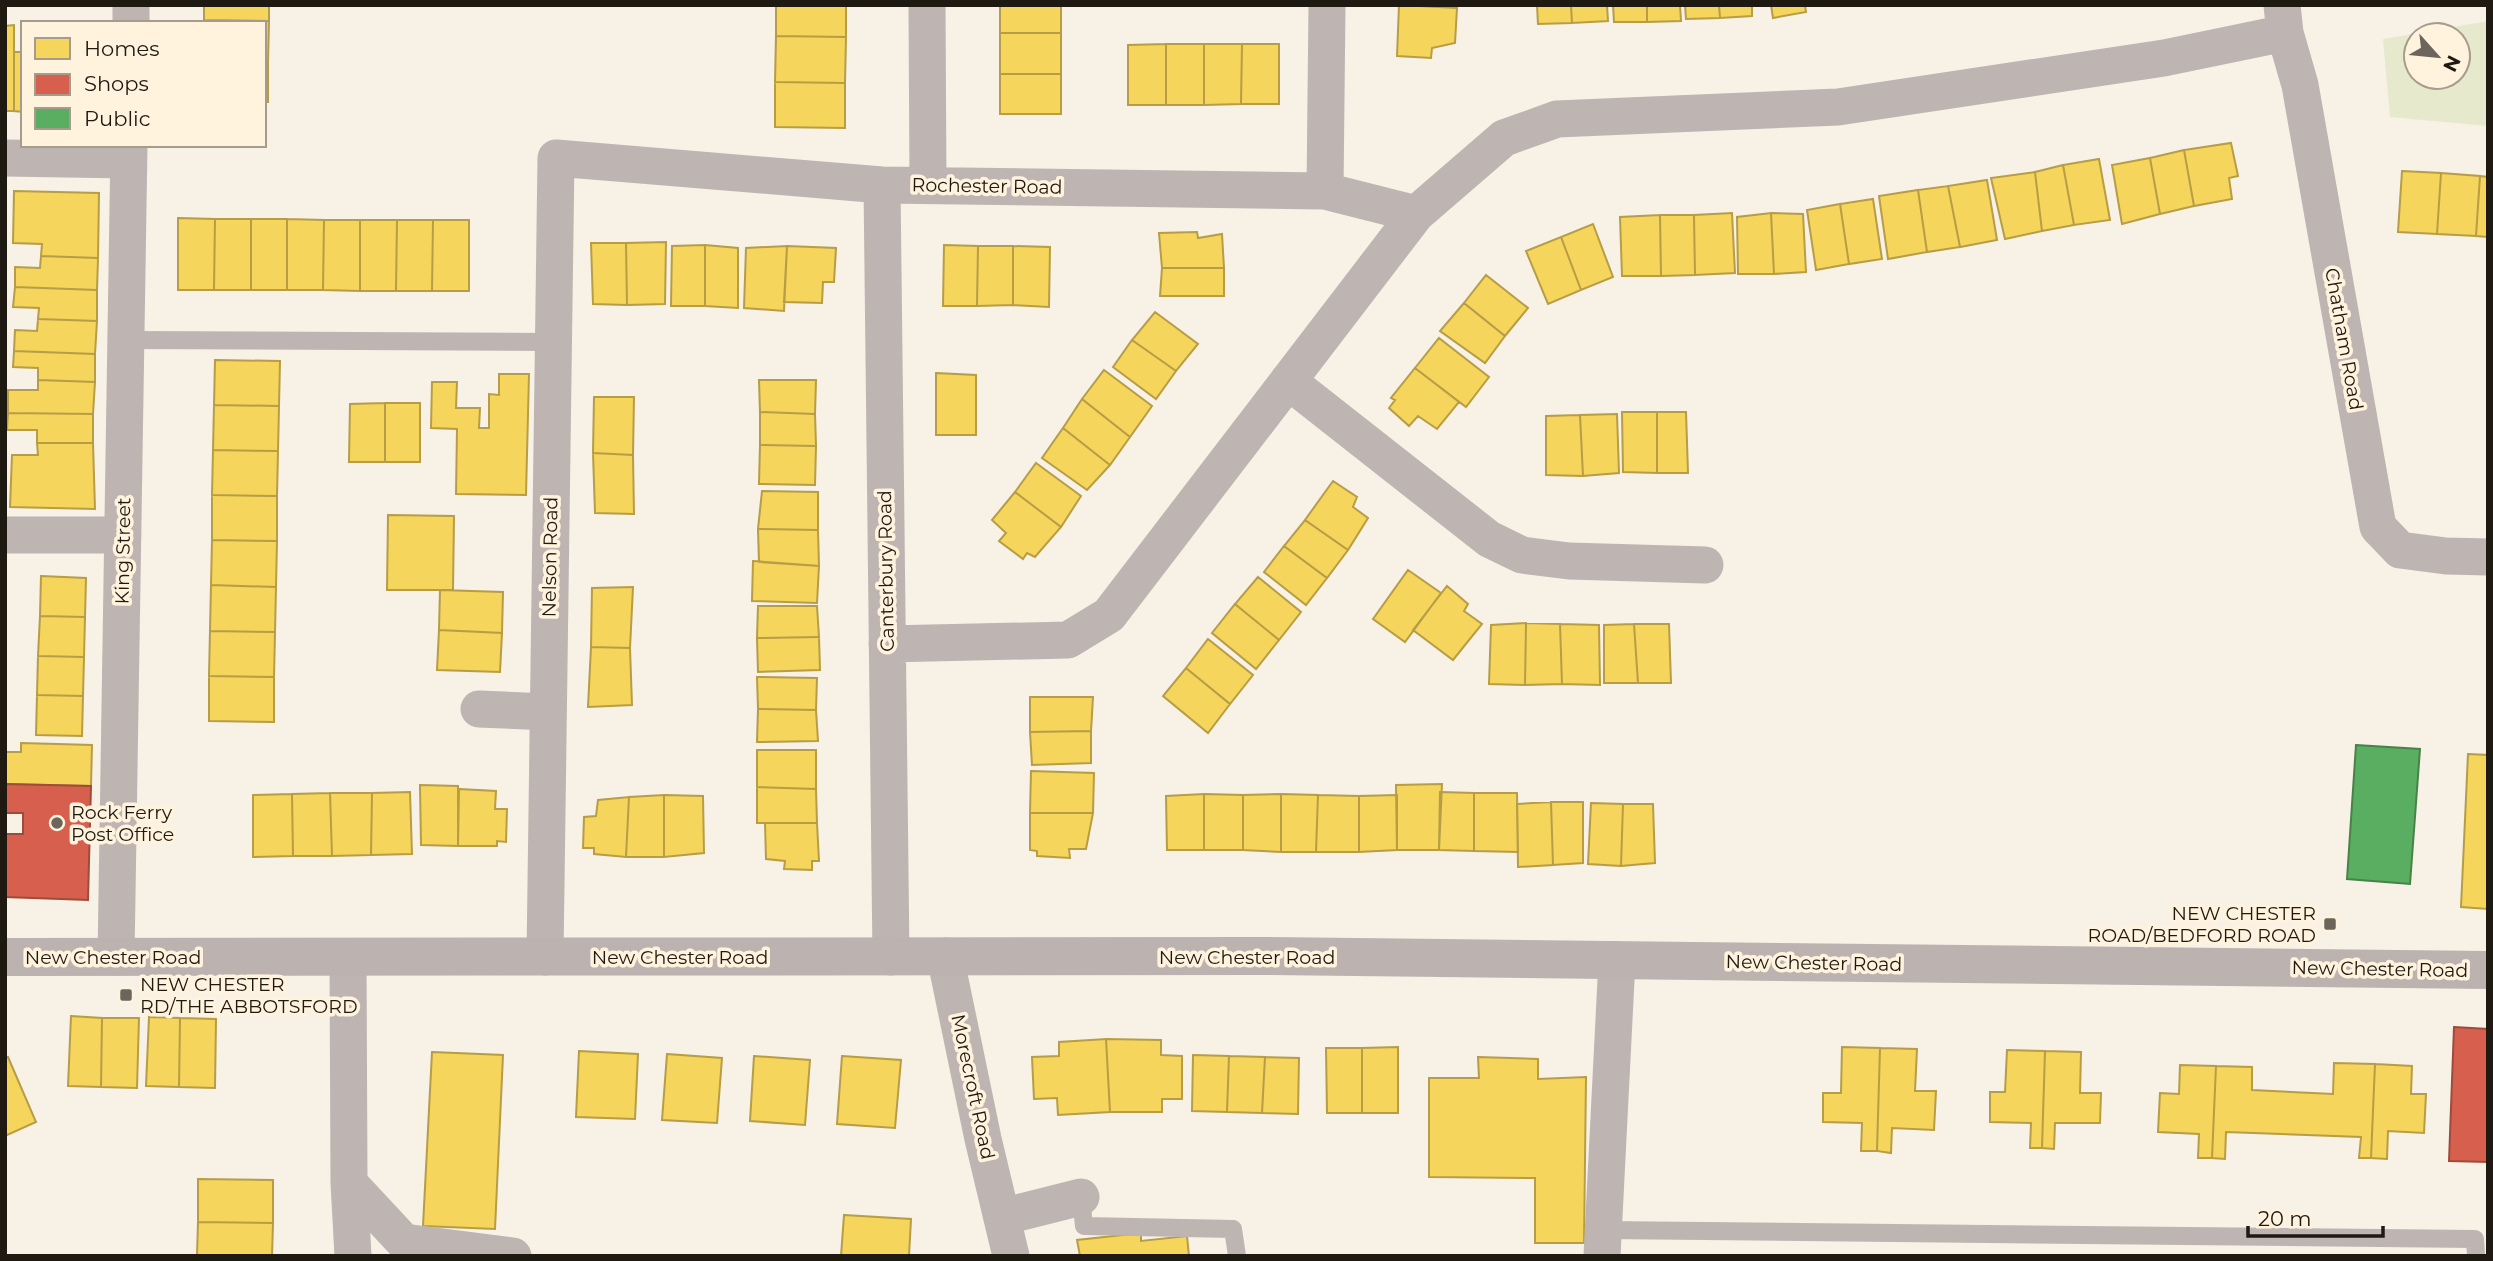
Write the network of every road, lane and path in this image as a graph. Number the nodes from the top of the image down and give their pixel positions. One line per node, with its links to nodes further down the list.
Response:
1 (927, 5): 8 (street)
2 (1328, 5): 9 (street)
3 (2283, 19): 10 (street); 16 (street, Chatham Road)
4 (128, 153): 6 (street); 11 (street, King Street)
5 (556, 158): 7 (street, Rochester Road); 12 (street, Nelson Road)
6 (5, 159)
7 (882, 185): 8 (street, Rochester Road); 18 (street, Canterbury Road)
8 (928, 186): 9 (street, Rochester Road)
9 (1325, 191): 10 (street, Rochester Road)
10 (1416, 214): 13 (street)
11 (126, 341): 12 (lane); 15 (street, King Street)
12 (553, 342): 20 (street, Nelson Road)
13 (1289, 382): 17 (street); 18 (street)
14 (5, 535): 15 (street)
15 (123, 535): 23 (street, King Street)
16 (2488, 557)
17 (1705, 565)
18 (887, 644): 26 (street, Canterbury Road)
19 (479, 709): 20 (street)
20 (548, 712): 25 (street, Nelson Road)
21 (945, 956): 26 (main road, New Chester Road); 27 (main road, New Chester Road); 31 (street, Morecroft Road)
22 (5, 957): 23 (main road, New Chester Road)
23 (116, 957): 24 (main road, New Chester Road)
24 (348, 957): 25 (main road, New Chester Road); 29 (street)
25 (545, 957): 26 (main road, New Chester Road)
26 (891, 957)
27 (1617, 960): 28 (main road, New Chester Road); 32 (street)
28 (2488, 970)
29 (349, 1183): 33 (street); 34 (street)
30 (1081, 1196): 31 (street); 36 (lane)
31 (1002, 1217): 35 (street, Morecroft Road)
32 (1602, 1243): 37 (lane)
33 (353, 1256)
34 (513, 1256)
35 (1011, 1256)
36 (1237, 1256)
37 (2476, 1256)

